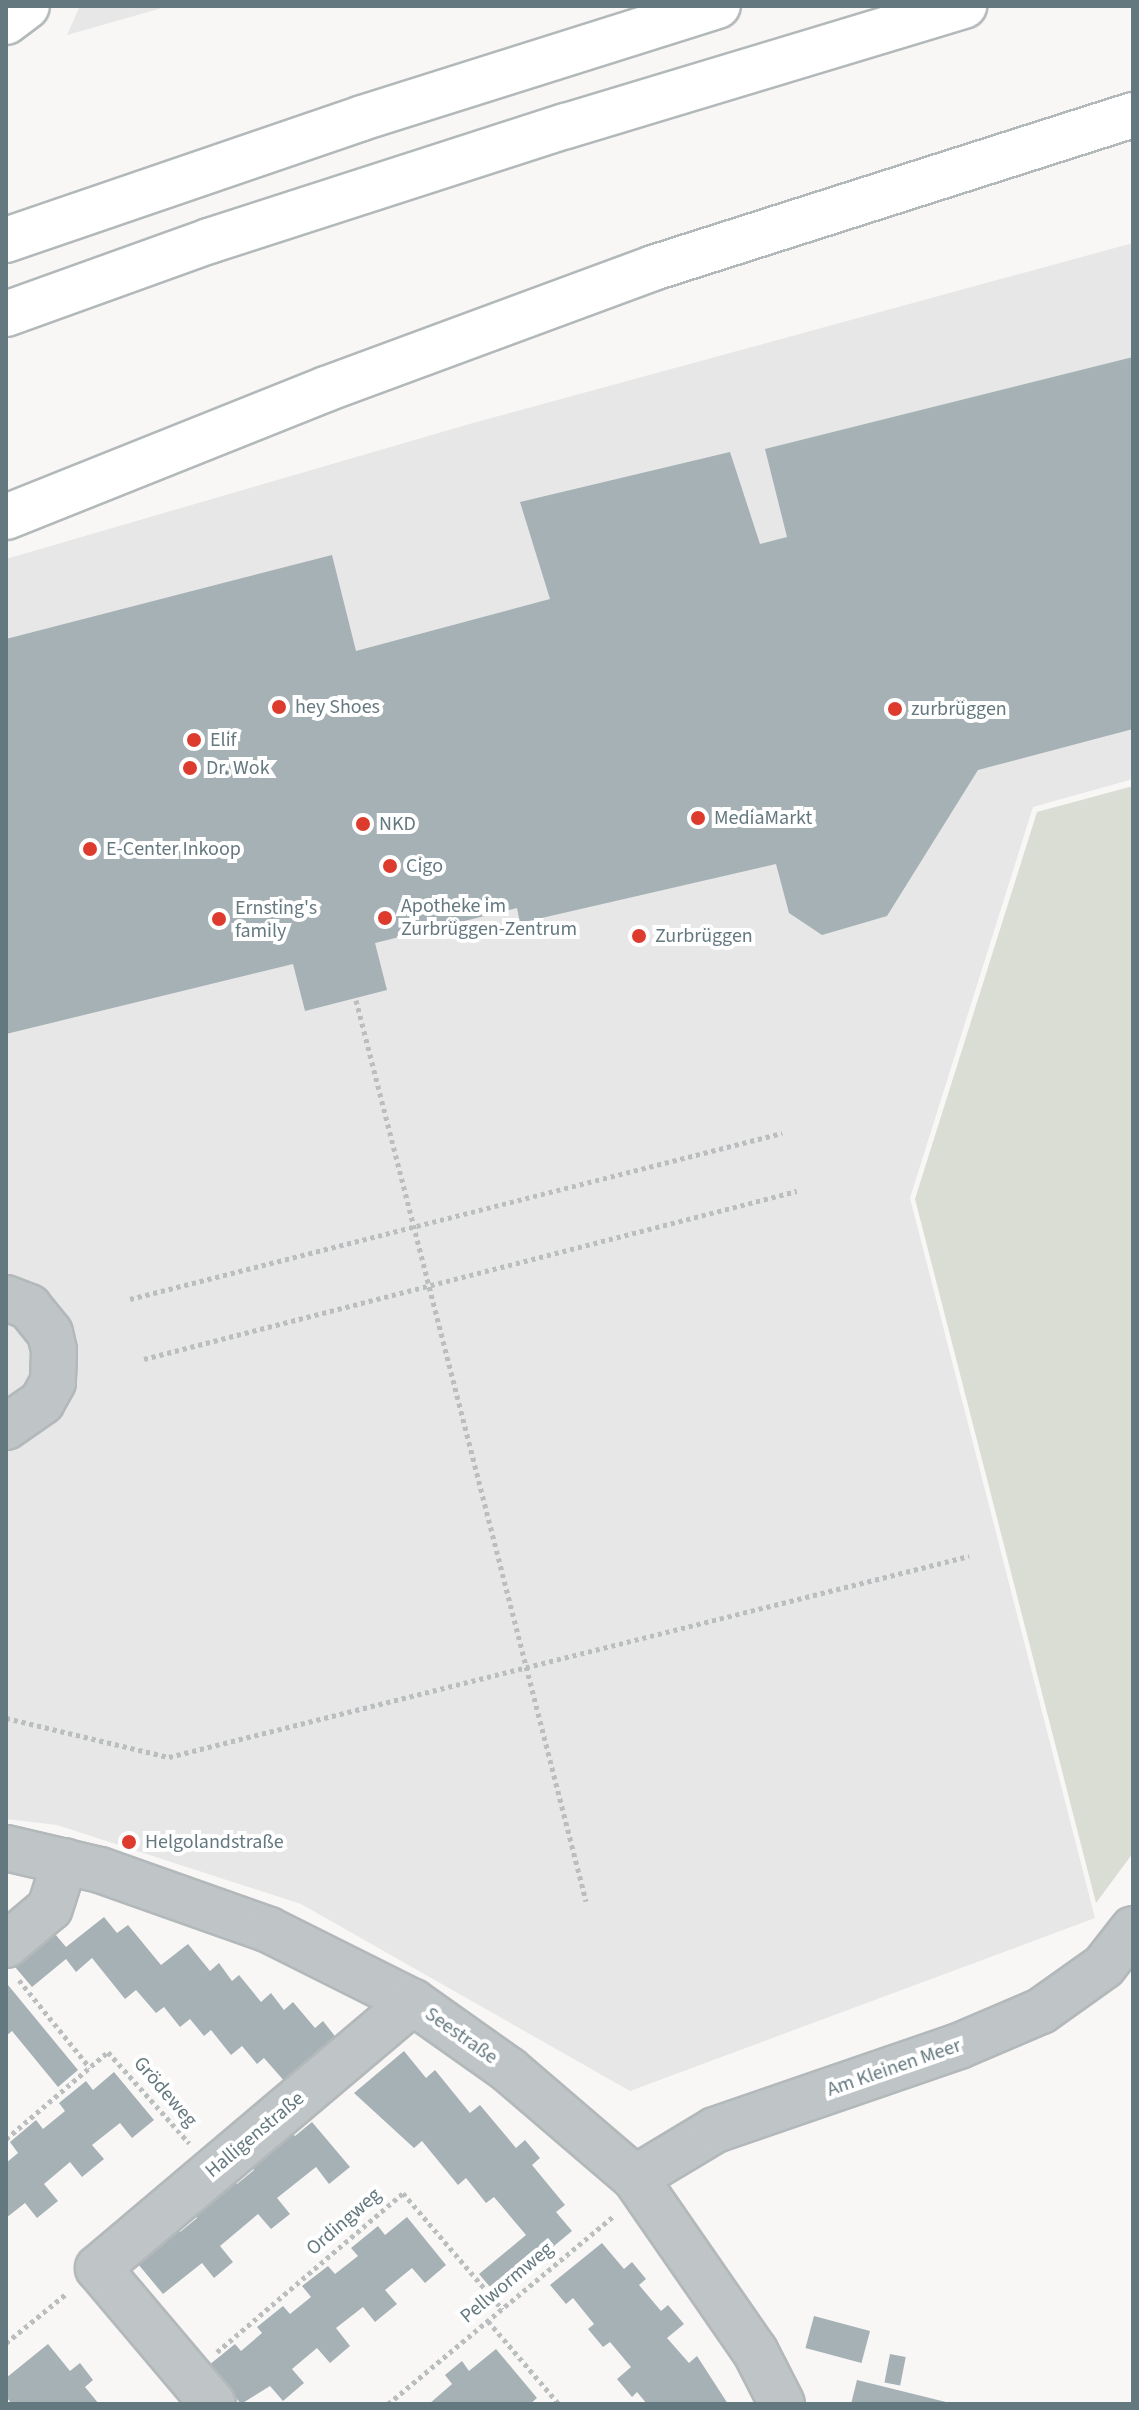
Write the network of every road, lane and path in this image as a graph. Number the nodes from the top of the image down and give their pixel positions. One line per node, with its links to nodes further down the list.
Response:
1 (27, 6): 4 (highway)
2 (718, 6): 6 (highway)
3 (964, 6): 7 (highway)
4 (6, 22)
5 (1133, 115): 8 (highway)
6 (6, 240)
7 (6, 314)
8 (6, 517)
9 (356, 1000): 12 (path)
10 (782, 1133): 12 (path)
11 (797, 1191): 13 (path)
12 (415, 1226): 13 (path); 15 (path)
13 (430, 1286): 16 (path); 19 (path)
14 (6, 1298): 17 (street)
15 (130, 1299)
16 (144, 1359)
17 (6, 1427)
18 (969, 1556): 19 (path)
19 (527, 1668): 20 (path); 23 (path)
20 (6, 1718)
21 (6, 1848): 22 (street, Seestraße)
22 (65, 1861): 25 (street); 26 (street, Seestraße)
23 (586, 1901)
24 (1133, 1929): 30 (street, Am Kleinen Meer)
25 (11, 1960): 27 (path)
26 (413, 2002): 29 (street, Halligenstraße); 30 (street, Seestraße)
27 (90, 2068): 28 (path); 29 (path, Grödeweg)
28 (6, 2139)
29 (213, 2171): 31 (street, Halligenstraße)
30 (635, 2178): 32 (path, Pellwormweg); 38 (street, Seestraße)
31 (98, 2268): 34 (path); 35 (street)
32 (502, 2309): 33 (path, Pellwormweg); 35 (path, Ordingweg)
33 (488, 2321): 36 (path, Pellwormweg); 37 (path)
34 (6, 2343)
35 (201, 2390)
36 (388, 2404)
37 (559, 2404)
38 (782, 2404)

